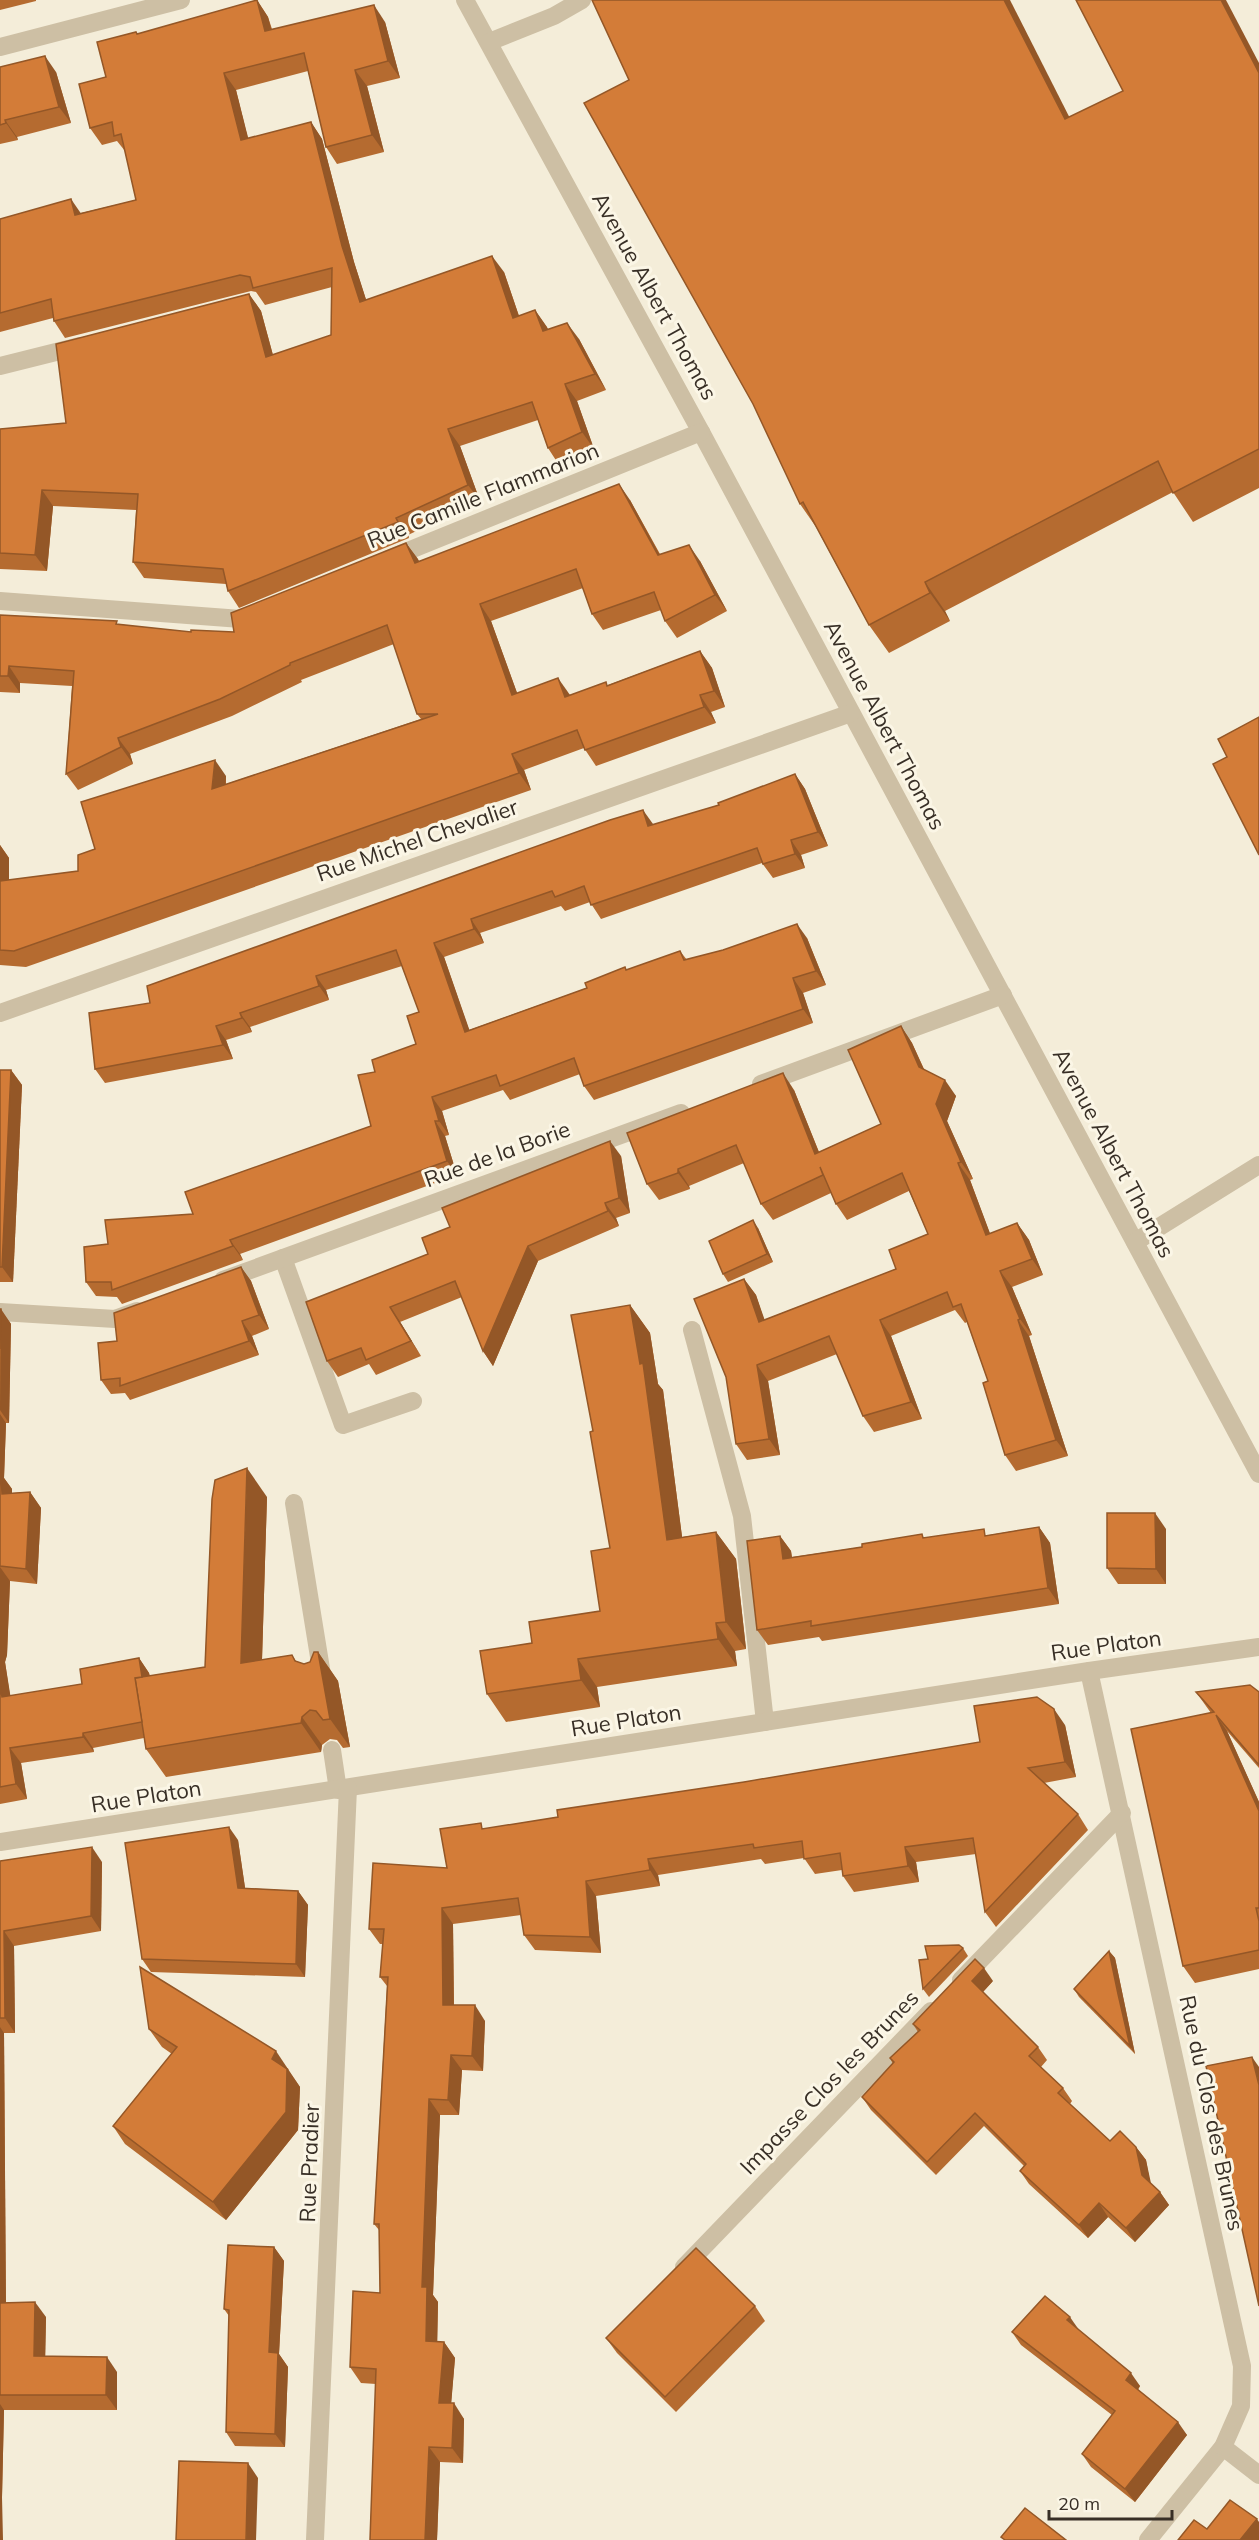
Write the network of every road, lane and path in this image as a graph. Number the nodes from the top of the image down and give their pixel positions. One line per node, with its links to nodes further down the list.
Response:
1 (181, 0): 5 (street)
2 (465, 0): 4 (street, Avenue Albert Thomas)
3 (582, 0): 4 (street)
4 (489, 42): 8 (street, Avenue Albert Thomas)
5 (0, 47)
6 (92, 343): 7 (street)
7 (0, 366)
8 (701, 432): 9 (street, Rue Camille Flammarion); 12 (street, Avenue Albert Thomas)
9 (372, 566)
10 (0, 601): 11 (street)
11 (274, 606)
12 (851, 713): 13 (street, Avenue Albert Thomas); 14 (street, Rue Michel Chevalier)
13 (1003, 995): 15 (street); 18 (street, Avenue Albert Thomas)
14 (0, 1013)
15 (742, 1090)
16 (697, 1107): 19 (street, Rue de la Borie)
17 (1259, 1165): 18 (street)
18 (1135, 1242): 25 (street, Avenue Albert Thomas)
19 (283, 1258): 20 (street, Rue de la Borie); 24 (street)
20 (204, 1287)
21 (148, 1307): 22 (street)
22 (0, 1312)
23 (692, 1330): 30 (street)
24 (413, 1401)
25 (1259, 1474)
26 (294, 1503): 29 (street)
27 (1259, 1647): 28 (street, Rue Platon)
28 (1089, 1671): 30 (street, Rue Platon); 33 (street, Rue du Clos des Brunes)
29 (323, 1682)
30 (765, 1722): 32 (street, Rue Platon)
31 (332, 1750): 32 (street, Rue Pradier)
32 (343, 1789): 34 (street, Rue Platon); 38 (street, Rue Pradier)
33 (1122, 1813): 35 (street, Impasse Clos les Brunes); 36 (street, Rue du Clos des Brunes)
34 (0, 1842)
35 (670, 2282)
36 (1223, 2447): 37 (street); 39 (street, Rue du Clos des Brunes)
37 (1259, 2475)
38 (315, 2540)
39 (1148, 2540)

